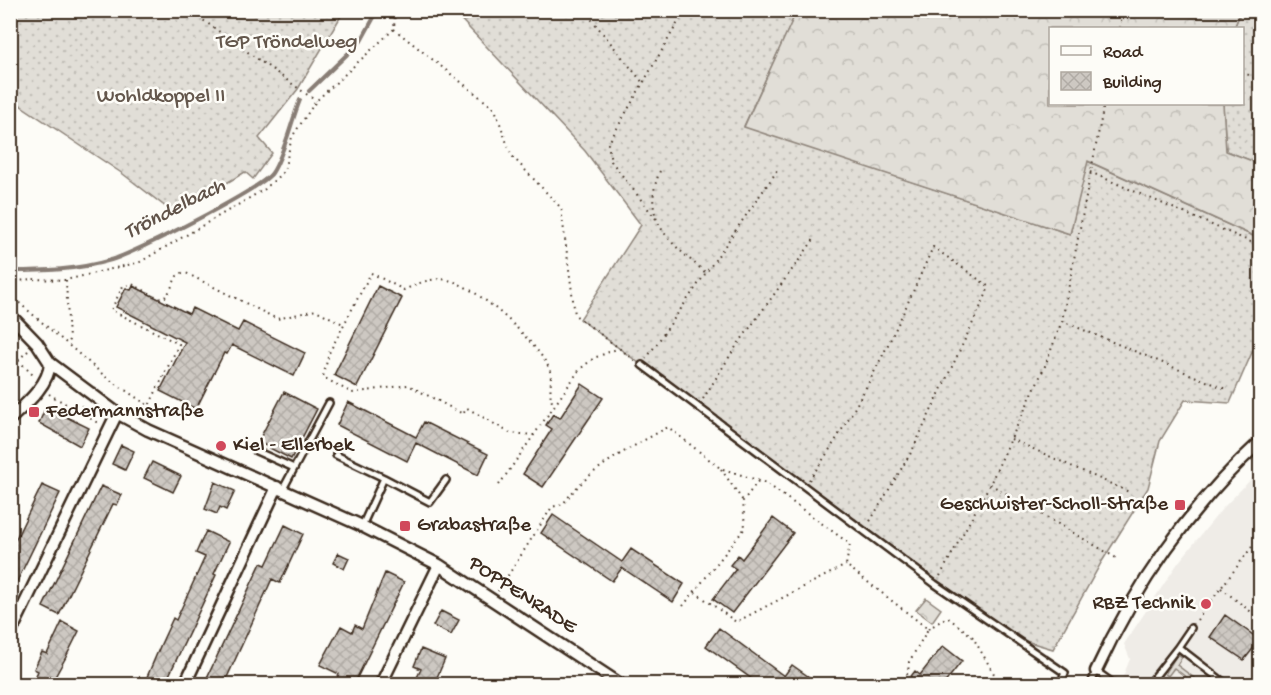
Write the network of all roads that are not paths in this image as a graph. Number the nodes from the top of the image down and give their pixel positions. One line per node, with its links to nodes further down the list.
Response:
1 (11, 317): 2 (street, POPPENRADE)
2 (50, 363): 5 (street, POPPENRADE); 6 (street)
3 (642, 365): 23 (lane)
4 (328, 403): 10 (lane)
5 (117, 413): 13 (street, POPPENRADE); 17 (street)
6 (10, 419)
7 (1260, 442): 19 (street)
8 (256, 451): 10 (lane)
9 (336, 454): 11 (lane)
10 (294, 468): 13 (lane)
11 (384, 478): 12 (lane); 14 (lane)
12 (446, 480)
13 (280, 488): 14 (street, POPPENRADE); 20 (street)
14 (362, 526): 15 (street, POPPENRADE)
15 (439, 565): 21 (street); 22 (street, POPPENRADE)
16 (1191, 628): 18 (lane)
17 (10, 634)
18 (1178, 646): 26 (lane); 27 (lane)
19 (1096, 671): 24 (lane); 25 (lane)
20 (185, 684)
21 (381, 684)
22 (620, 684)
23 (1060, 684)
24 (1091, 684)
25 (1114, 684)
26 (1149, 684)
27 (1226, 684)

